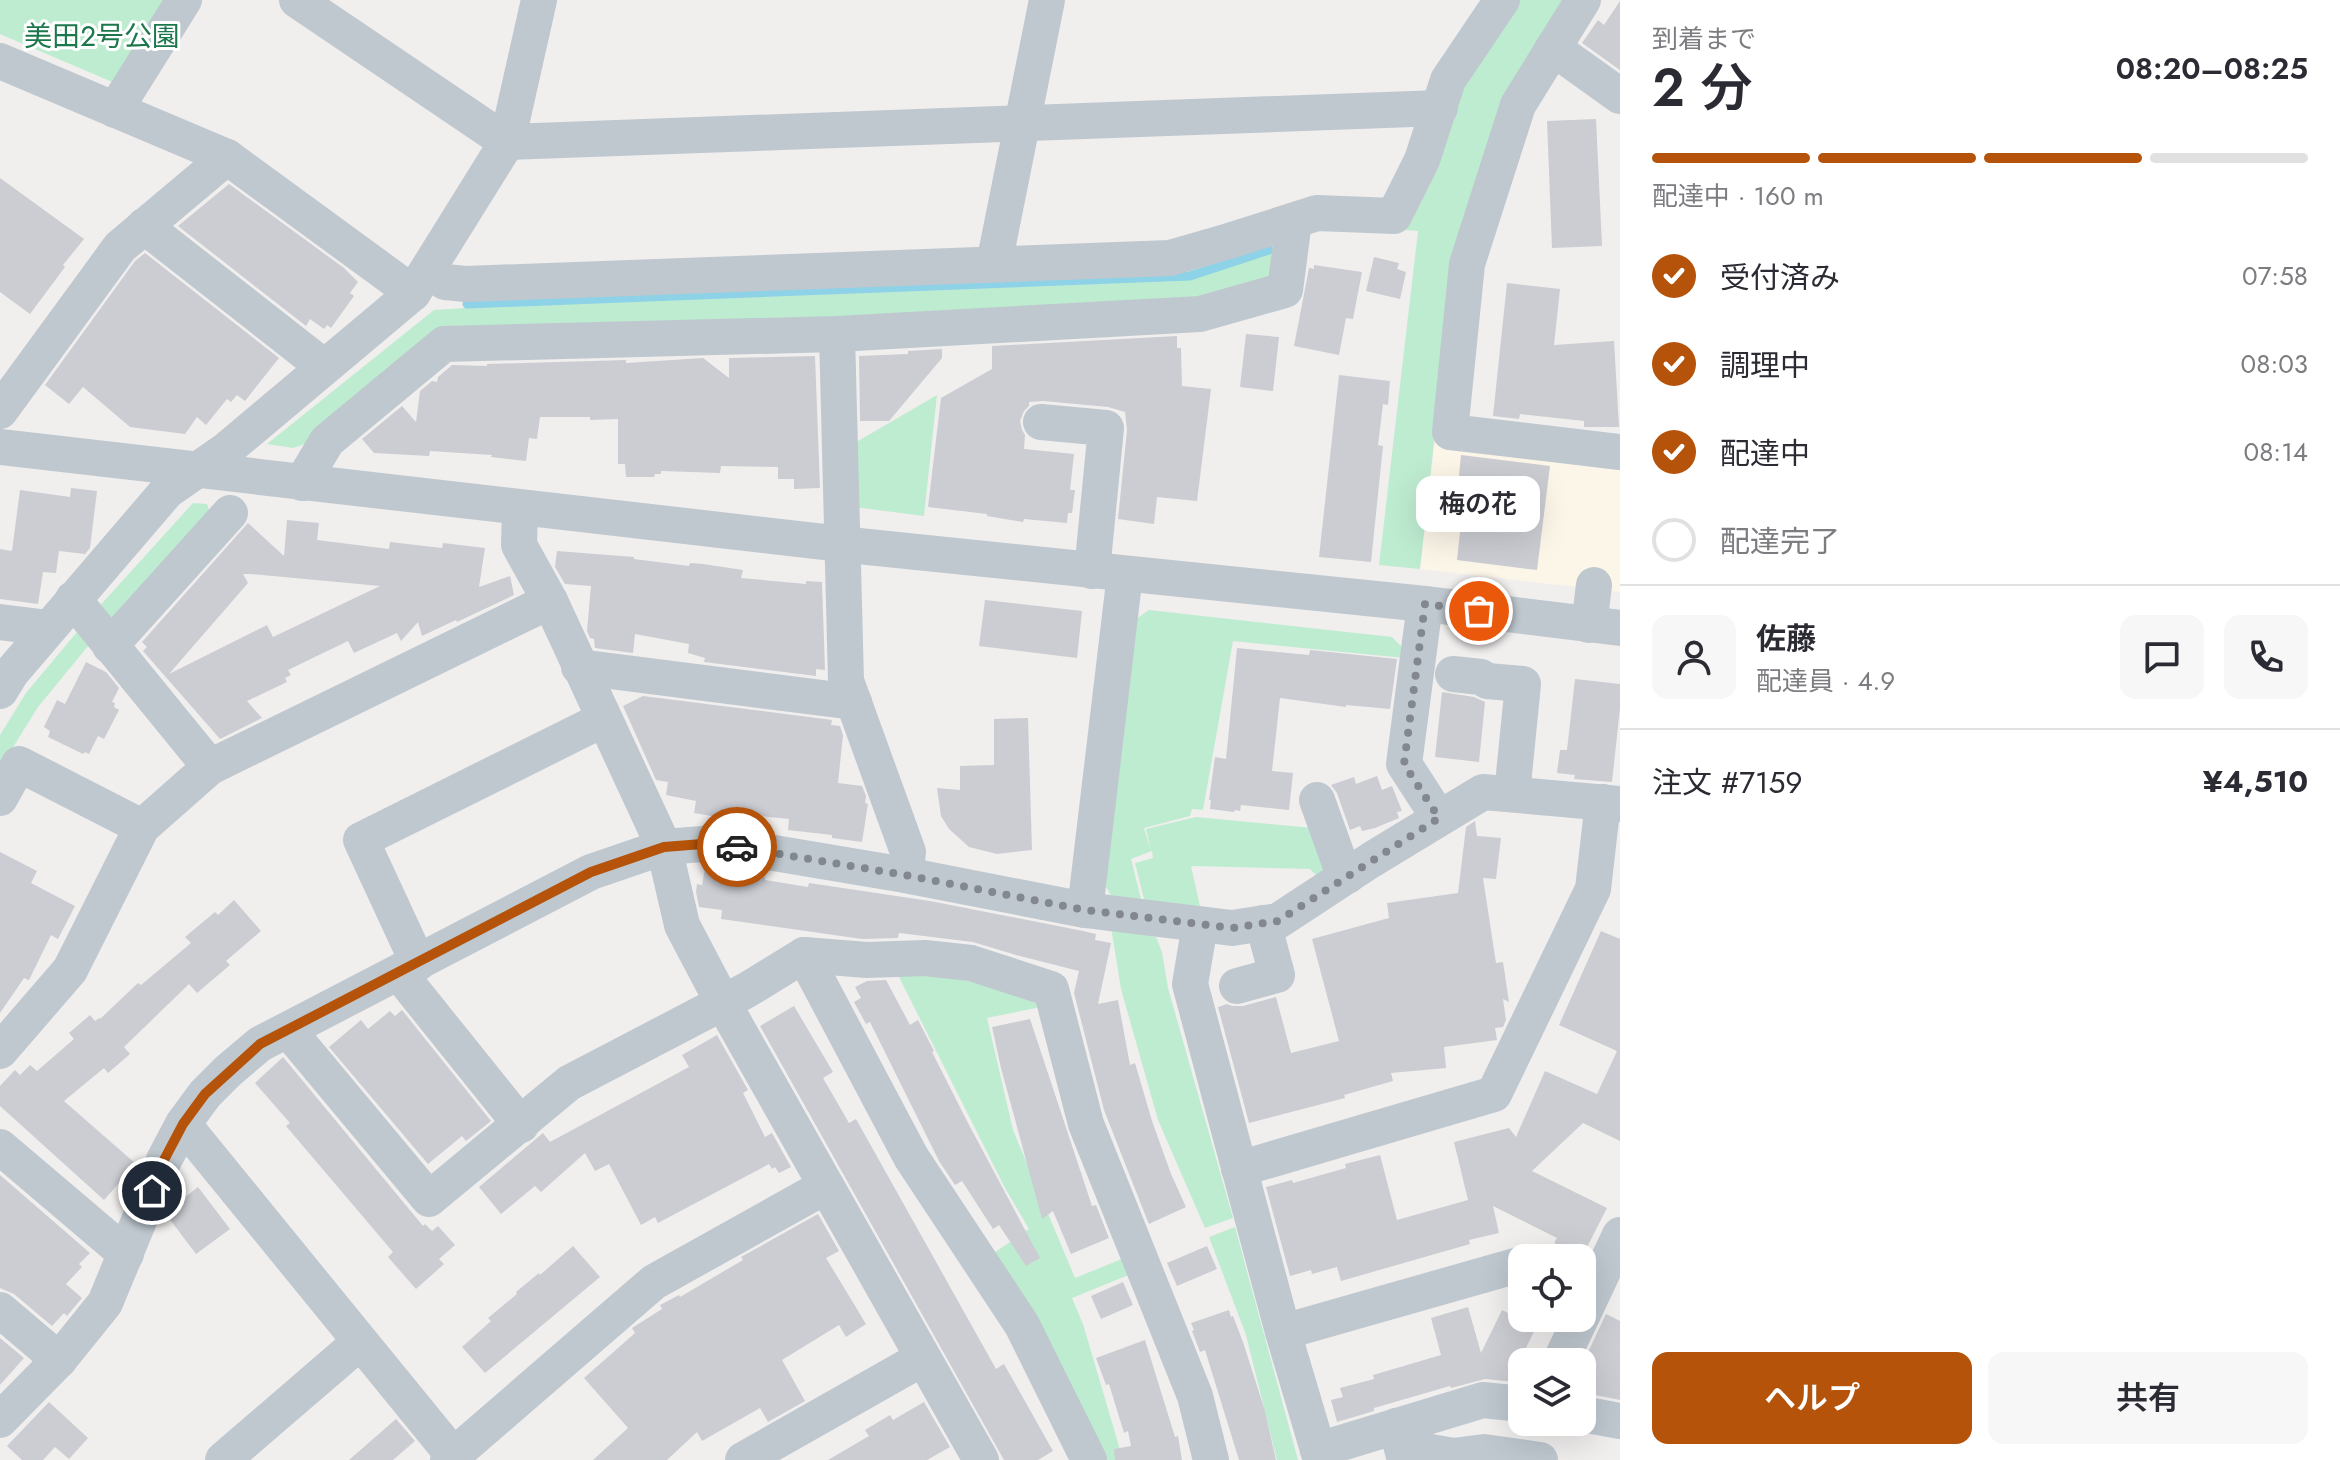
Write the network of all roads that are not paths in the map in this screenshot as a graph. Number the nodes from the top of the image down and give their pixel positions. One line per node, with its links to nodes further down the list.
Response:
1 (184, 0): 11 (street)
2 (297, 0): 13 (street)
3 (539, 0): 13 (street)
4 (1047, 0): 12 (street)
5 (1502, 0): 10 (street)
6 (1583, 0): 7 (street)
7 (1553, 48): 9 (street); 24 (street)
8 (0, 61): 11 (street)
9 (1620, 96)
10 (1440, 108): 12 (street); 15 (street)
11 (115, 110): 14 (street)
12 (1023, 123): 13 (street); 17 (street)
13 (507, 142): 18 (street)
14 (227, 157): 16 (street); 18 (street)
15 (1294, 221): 17 (street); 19 (street)
16 (144, 226): 20 (street); 21 (street)
17 (994, 264): 18 (street)
18 (421, 281): 20 (street)
19 (837, 334): 26 (street); 29 (street)
20 (324, 367): 25 (street)
21 (0, 411)
22 (1041, 422): 30 (street)
23 (0, 447): 25 (street)
24 (1620, 452)
25 (196, 471): 26 (street); 32 (street)
26 (302, 483): 27 (street)
27 (520, 508): 29 (street); 33 (street)
28 (230, 513): 38 (street)
29 (844, 544): 30 (street); 42 (street)
30 (1108, 572): 34 (street); 54 (street)
31 (1594, 585): 36 (street)
32 (73, 599): 37 (street); 38 (street)
33 (550, 601): 39 (street); 44 (street)
34 (1425, 604): 36 (street); 49 (street)
35 (0, 622): 37 (street)
36 (1605, 626)
37 (49, 628): 41 (street)
38 (110, 646): 44 (street)
39 (579, 667): 42 (street); 43 (street)
40 (1453, 674): 45 (street)
41 (0, 691)
42 (854, 702): 52 (street)
43 (604, 719): 51 (street); 58 (street)
44 (210, 767): 50 (street)
45 (1512, 794): 48 (street); 49 (street)
46 (0, 798): 50 (street)
47 (1317, 800): 53 (street)
48 (1616, 802): 66 (street)
49 (1439, 818): 53 (street)
50 (142, 827): 62 (street)
51 (664, 847): 52 (street); 58 (street); 60 (street)
52 (905, 875): 54 (street)
53 (1347, 876): 55 (street)
54 (1085, 910): 56 (street)
55 (1263, 923): 56 (street); 59 (street)
56 (1200, 925): 66 (street)
57 (804, 955): 60 (street); 87 (street); 88 (street)
58 (409, 968): 61 (street); 64 (street)
59 (1237, 986)
60 (723, 1003): 64 (street); 67 (street)
61 (288, 1030): 63 (street); 64 (street)
62 (0, 1051)
63 (183, 1124): 69 (street); 74 (street)
64 (521, 1125)
65 (0, 1147): 69 (street)
66 (1239, 1169): 73 (street)
67 (826, 1186): 75 (street); 83 (street)
68 (1620, 1235): 71 (street)
69 (126, 1254): 76 (street)
70 (1508, 1268): 73 (street)
71 (1596, 1280)
72 (0, 1310): 76 (street)
73 (1283, 1332): 82 (street)
74 (360, 1342): 83 (street); 84 (street)
75 (923, 1358): 85 (street); 86 (street)
76 (59, 1360): 79 (street)
77 (1508, 1403): 81 (street)
78 (1596, 1417): 80 (street)
79 (0, 1420)
80 (1620, 1421)
81 (1396, 1426): 82 (street); 89 (street)
82 (1320, 1455)
83 (453, 1458)
84 (223, 1460)
85 (743, 1460)
86 (981, 1460)
87 (1089, 1460)
88 (1211, 1460)
89 (1540, 1460)

